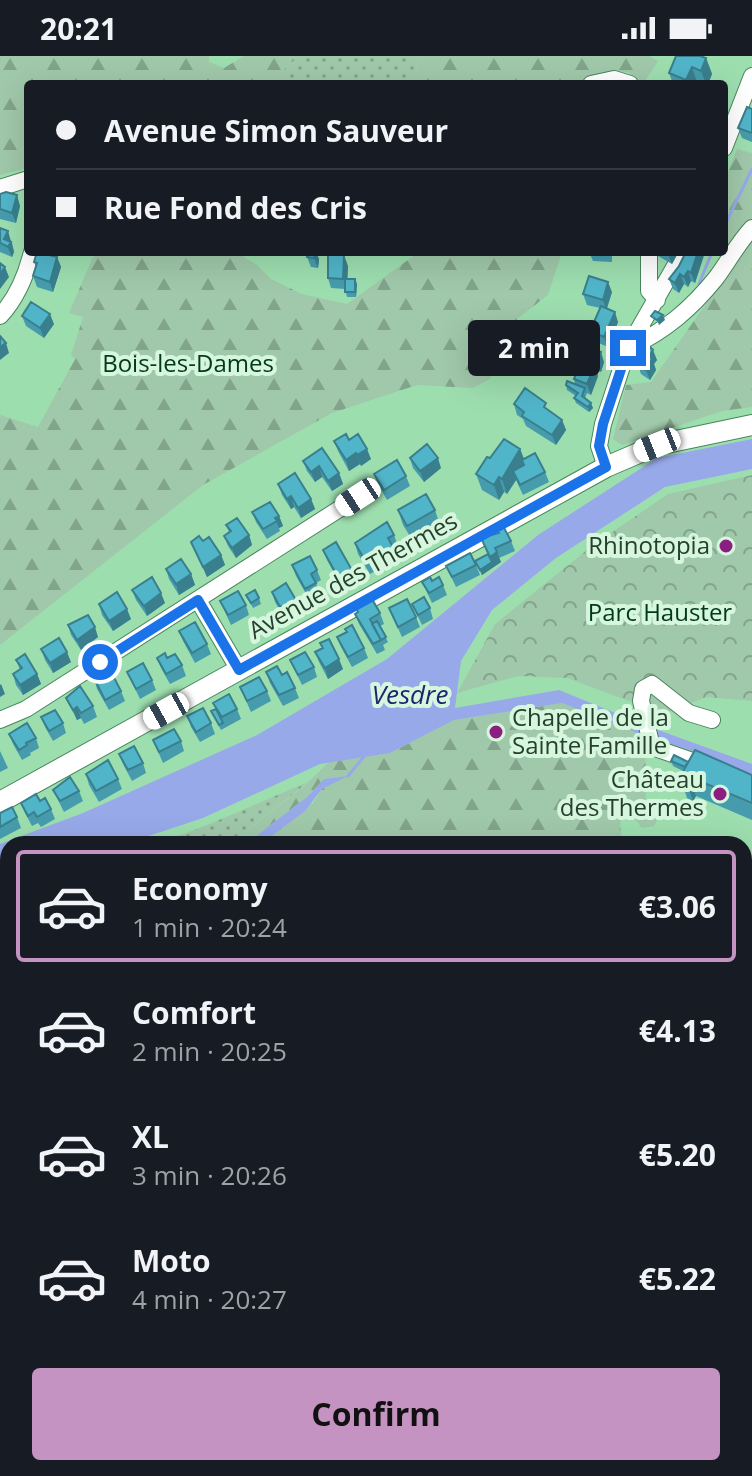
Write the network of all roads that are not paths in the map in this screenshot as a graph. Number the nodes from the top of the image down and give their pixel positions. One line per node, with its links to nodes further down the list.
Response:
1 (752, 76): 2 (street)
2 (728, 138)
3 (24, 180): 4 (street)
4 (0, 188)
5 (752, 228): 11 (street)
6 (31, 256): 10 (street)
7 (649, 256): 9 (street)
8 (681, 256): 9 (street)
9 (657, 300): 11 (street)
10 (0, 316)
11 (628, 348): 13 (street)
12 (752, 425): 13 (main road, Avenue des Thermes)
13 (606, 467): 16 (main road, Avenue des Thermes)
14 (358, 497): 15 (street)
15 (198, 600): 16 (street); 17 (street)
16 (239, 670): 20 (main road, Avenue des Thermes)
17 (0, 720)
18 (712, 720): 19 (street)
19 (728, 775)
20 (0, 802)

